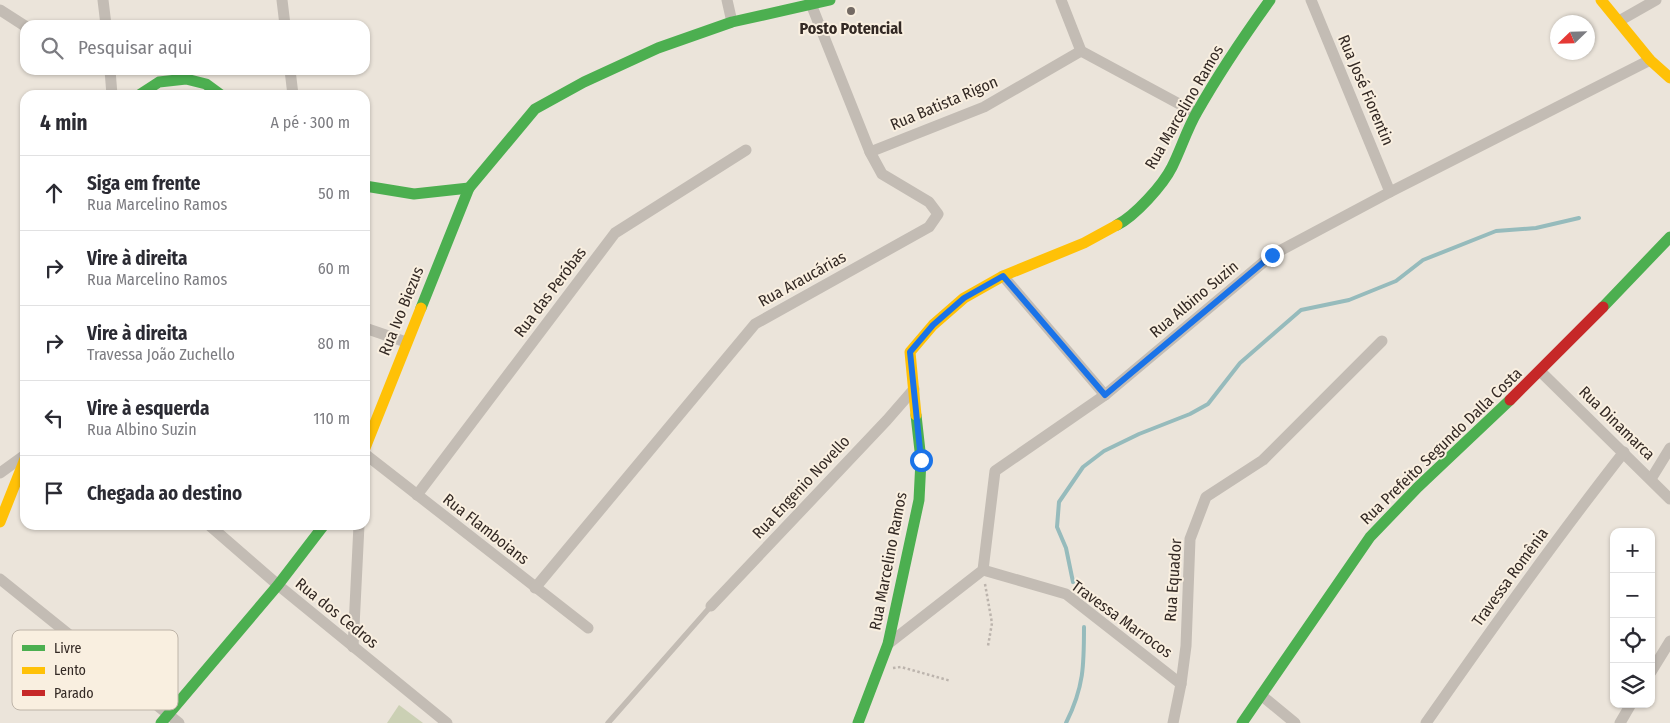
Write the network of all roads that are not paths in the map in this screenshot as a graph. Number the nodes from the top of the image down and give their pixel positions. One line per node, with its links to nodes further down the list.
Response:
1 (104, 0): 12 (street)
2 (282, 0): 13 (street)
3 (727, 0): 15 (street)
4 (830, 0): 10 (main road, Rua Ivo Biezus)
5 (1061, 0): 17 (street)
6 (1270, 0): 26 (main road, Rua Marcelino Ramos)
7 (1311, 0): 31 (street, Rua José Fiorentin)
8 (1602, 0): 14 (main road)
9 (1656, 0): 14 (street)
10 (811, 4): 15 (main road, Rua Ivo Biezus); 28 (street, Rua Araucárias)
11 (0, 10): 16 (street)
12 (106, 20)
13 (284, 20)
14 (1619, 21): 18 (main road)
15 (732, 22): 30 (main road, Rua Ivo Biezus)
16 (20, 23)
17 (1081, 52): 26 (street); 28 (street, Rua Batista Rigon)
18 (1650, 60): 21 (main road); 31 (street, Rua Albino Suzin)
19 (110, 75): 23 (street)
20 (291, 75): 25 (street)
21 (1670, 78)
22 (206, 89): 24 (main road)
23 (112, 90)
24 (147, 90)
25 (292, 90)
26 (1196, 113): 33 (main road, Rua Marcelino Ramos)
27 (746, 150): 48 (street, Rua das Peróbas)
28 (870, 152): 57 (street, Rua Araucárias)
29 (370, 187): 30 (main road)
30 (469, 188): 35 (main road, Rua Ivo Biezus)
31 (1390, 192): 39 (street, Rua Albino Suzin)
32 (1670, 237): 37 (main road, Rua Prefeito Segundo Dalla Costa)
33 (1003, 276): 38 (main road, Rua Marcelino Ramos); 39 (street)
34 (370, 330): 35 (street)
35 (406, 342): 40 (main road, Rua Ivo Biezus)
36 (1382, 342): 65 (street, Rua Equador)
37 (1540, 371): 42 (street, Rua Dinamarca); 66 (main road, Rua Prefeito Segundo Dalla Costa)
38 (914, 389): 58 (street, Rua Engenio Novello); 62 (main road, Rua Marcelino Ramos)
39 (1105, 395): 54 (street, Rua Albino Suzin)
40 (370, 435)
41 (1670, 448): 47 (street)
42 (1624, 452): 47 (street, Rua Dinamarca); 77 (street, Travessa Romênia)
43 (370, 458): 48 (street, Rua Flamboians)
44 (20, 459): 46 (street)
45 (20, 472): 50 (main road)
46 (0, 473)
47 (1651, 479): 49 (street, Rua Dinamarca)
48 (417, 495): 57 (street, Rua Flamboians)
49 (1670, 499)
50 (0, 522)
51 (215, 530): 56 (street, Rua dos Cedros)
52 (320, 530): 56 (main road)
53 (359, 530): 63 (street)
54 (982, 570): 62 (street); 65 (street, Travessa Marrocos)
55 (0, 579): 60 (street)
56 (278, 585): 63 (street, Rua dos Cedros); 67 (main road)
57 (536, 588): 59 (street, Rua Flamboians)
58 (711, 606): 72 (lane)
59 (588, 628)
60 (61, 630)
61 (1670, 641): 64 (street)
62 (888, 644): 73 (main road, Rua Marcelino Ramos)
63 (353, 647): 71 (street, Rua dos Cedros)
64 (1655, 665)
65 (1181, 684): 74 (street, Rua Equador)
66 (1261, 695): 75 (main road, Rua Prefeito Segundo Dalla Costa); 76 (street)
67 (178, 703)
68 (1629, 708): 78 (street)
69 (165, 718): 70 (street)
70 (179, 723)
71 (447, 723)
72 (608, 723)
73 (858, 723)
74 (1174, 723)
75 (1242, 723)
76 (1295, 723)
77 (1426, 723)
78 (1620, 723)

